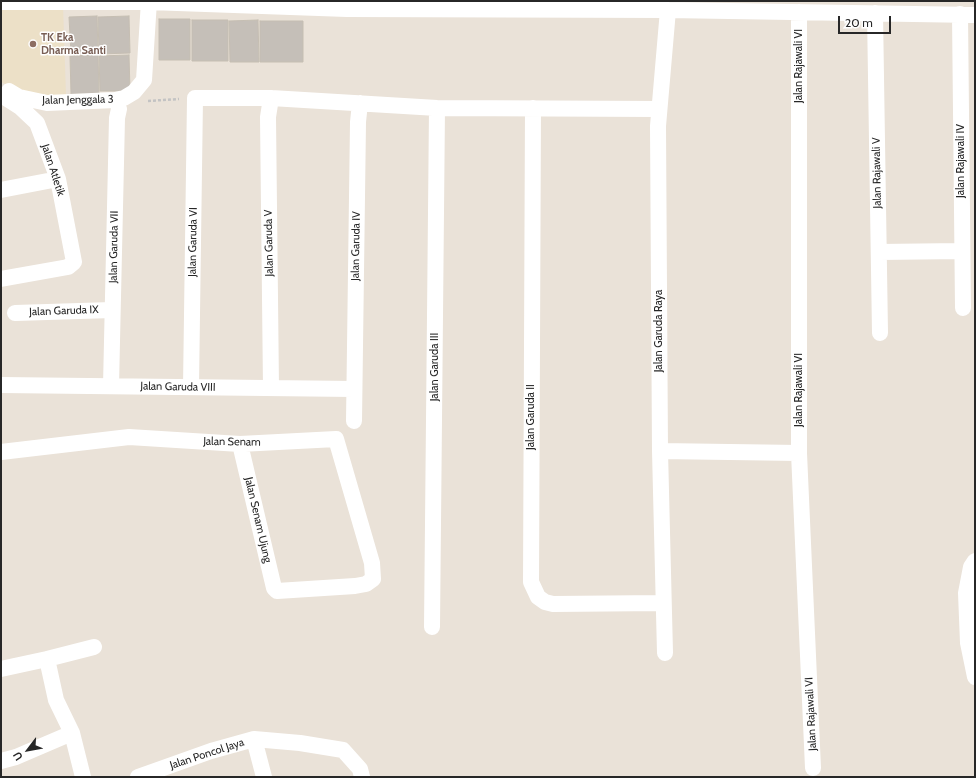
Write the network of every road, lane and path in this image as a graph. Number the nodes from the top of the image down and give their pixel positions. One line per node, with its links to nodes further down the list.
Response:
1 (1, 2): 2 (street)
2 (149, 2): 3 (street); 7 (street, Jalan Jenggala 3)
3 (668, 10): 4 (street); 16 (street, Jalan Garuda Raya)
4 (799, 12): 5 (street); 35 (street, Jalan Rajawali VI)
5 (875, 13): 6 (street); 20 (street, Jalan Rajawali V)
6 (967, 14): 19 (street, Jalan Rajawali IV)
7 (1, 86)
8 (1, 95): 17 (street, Jalan Atletik)
9 (195, 98): 10 (street); 11 (path); 28 (street, Jalan Garuda VI)
10 (271, 98): 12 (street); 29 (street, Jalan Garuda V)
11 (143, 101)
12 (360, 103): 13 (street); 30 (street, Jalan Garuda IV)
13 (437, 108): 14 (street); 39 (street, Jalan Garuda III)
14 (533, 108): 16 (street); 38 (street, Jalan Garuda II)
15 (119, 109): 23 (street, Jalan Garuda VII)
16 (659, 109): 33 (street, Jalan Garuda Raya)
17 (58, 180): 18 (street); 21 (street, Jalan Atletik)
18 (1, 190)
19 (961, 251): 20 (street); 22 (street, Jalan Rajawali IV)
20 (879, 252): 25 (street, Jalan Rajawali V)
21 (1, 279)
22 (963, 308)
23 (112, 310): 24 (street, Jalan Garuda IX); 27 (street, Jalan Garuda VII)
24 (15, 313)
25 (880, 333)
26 (1, 385): 27 (street, Jalan Garuda VIII)
27 (111, 386): 28 (street, Jalan Garuda VIII)
28 (191, 387): 29 (street, Jalan Garuda VIII)
29 (271, 388): 30 (street, Jalan Garuda VIII)
30 (354, 389): 31 (street, Jalan Garuda IV)
31 (354, 421)
32 (240, 444): 34 (street, Jalan Senam); 37 (street, Jalan Senam Ujung); 37 (street, Jalan Senam)
33 (660, 451): 35 (street); 38 (street, Jalan Garuda Raya)
34 (1, 452)
35 (799, 452): 48 (street, Jalan Rajawali VI)
36 (975, 561): 44 (street)
37 (281, 592)
38 (662, 603): 41 (street, Jalan Garuda Raya)
39 (432, 627)
40 (94, 647): 42 (street)
41 (665, 653)
42 (47, 659): 43 (street); 45 (street)
43 (1, 669)
44 (975, 678)
45 (72, 733): 47 (street); 49 (street)
46 (254, 738): 50 (street, Jalan Poncol Jaya); 51 (street, Jalan Poncol Jaya); 52 (street, Jalan Poncol Jaya)
47 (1, 761)
48 (813, 768)
49 (83, 777)
50 (138, 777)
51 (264, 777)
52 (362, 777)

